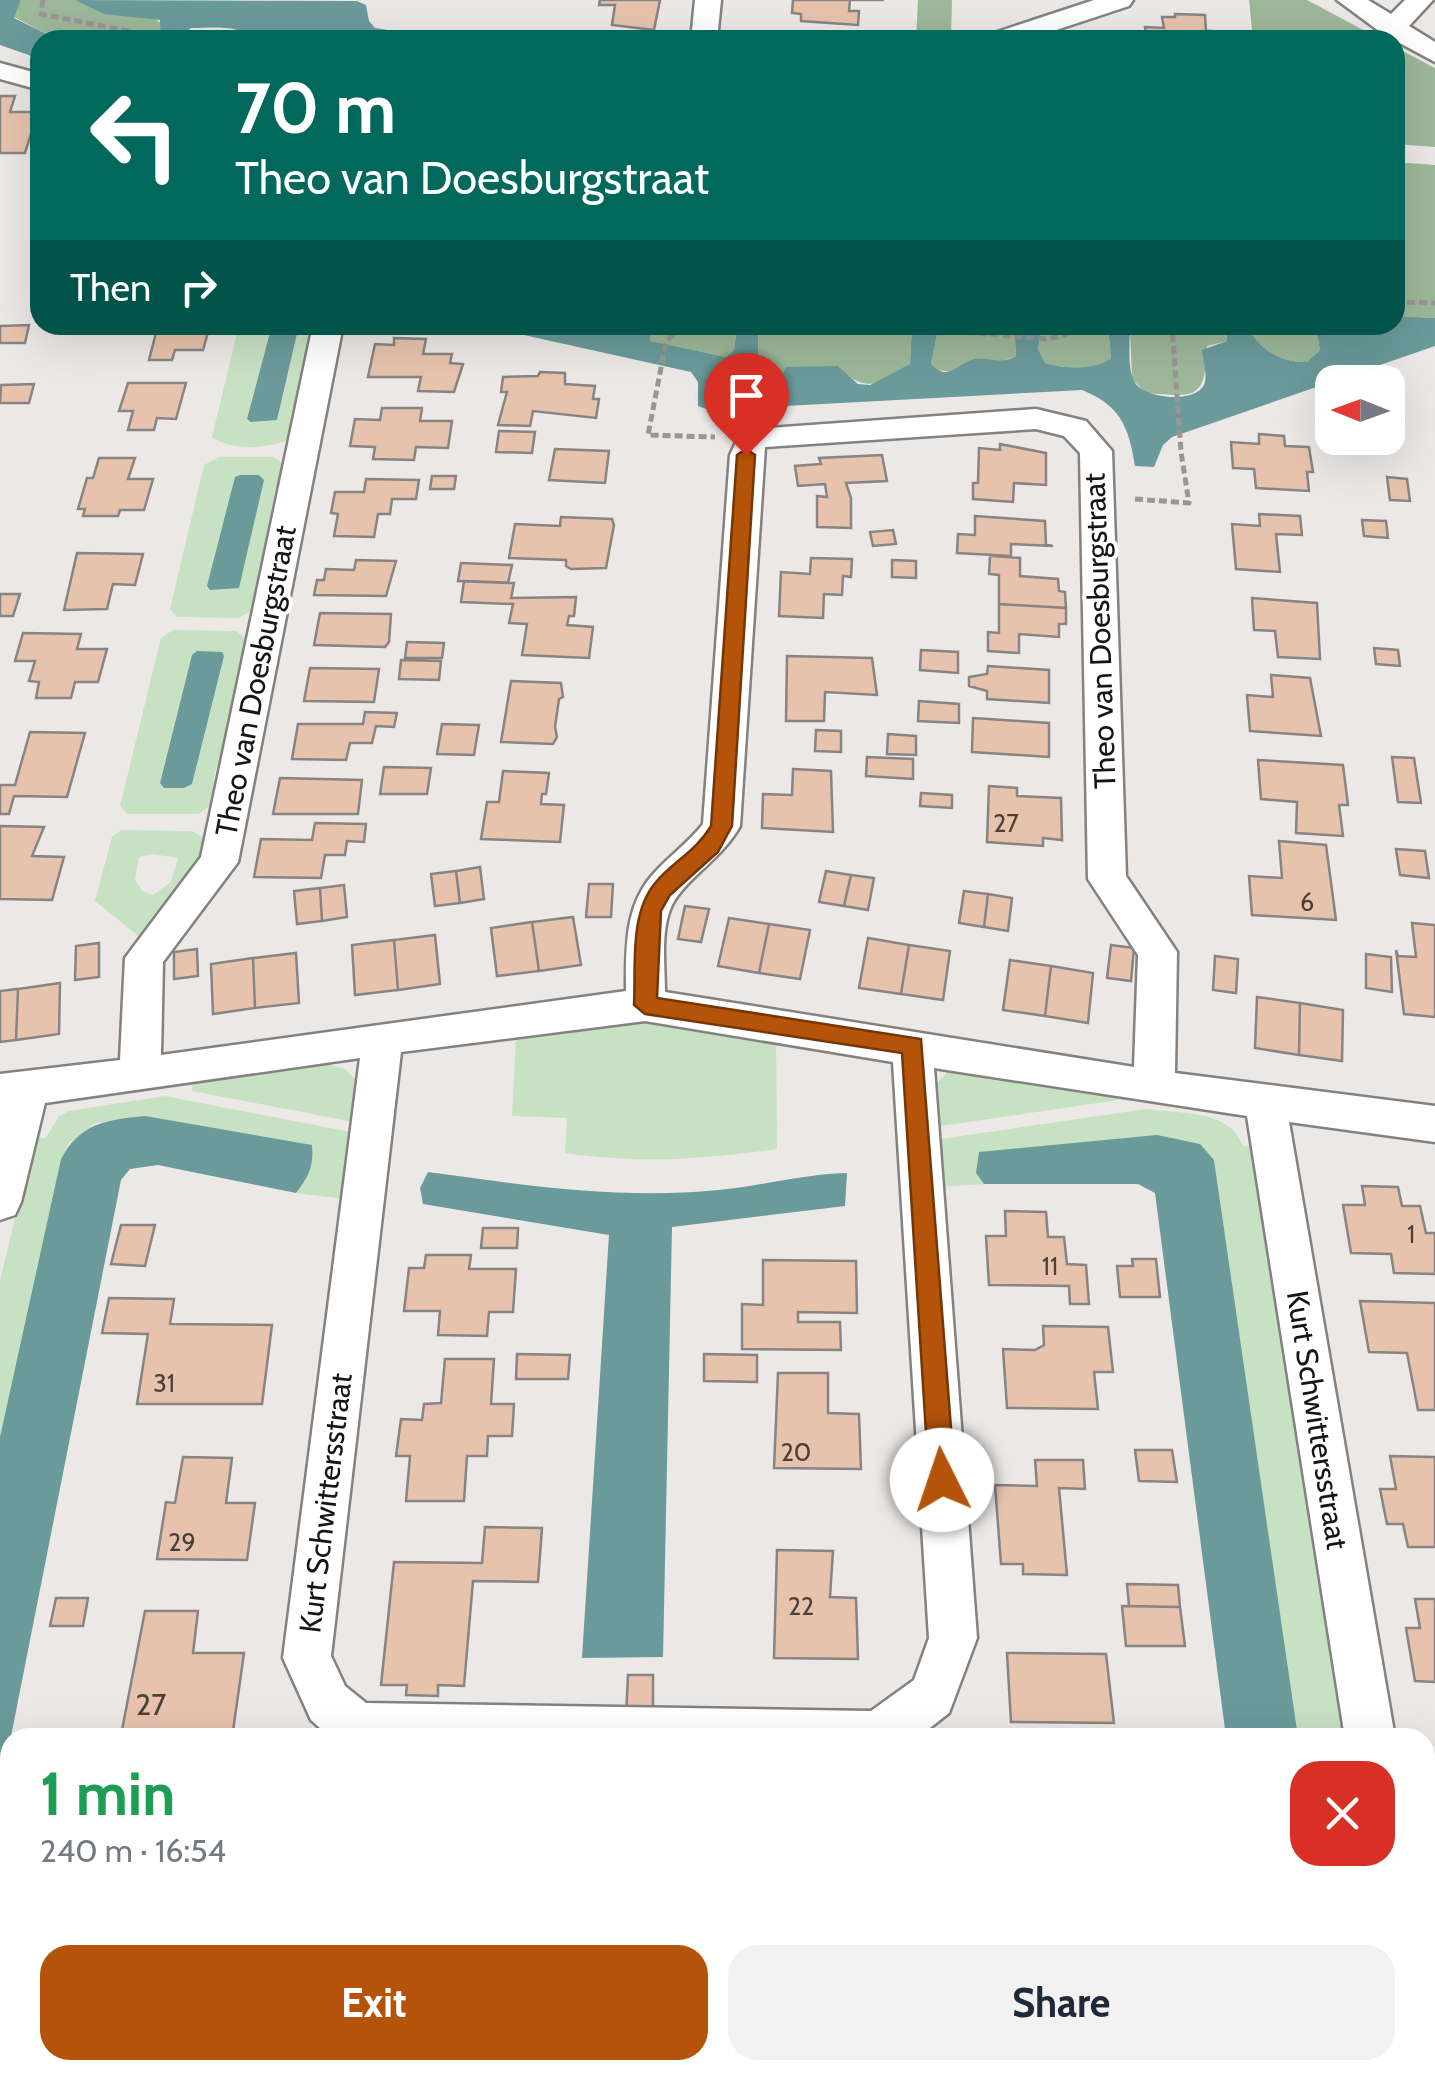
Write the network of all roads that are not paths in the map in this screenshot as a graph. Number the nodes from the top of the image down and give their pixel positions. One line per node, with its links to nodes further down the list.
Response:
1 (708, 0): 6 (street)
2 (1120, 0): 7 (street)
3 (1350, 0): 5 (street)
4 (1420, 0): 5 (street)
5 (1392, 28): 8 (street)
6 (705, 30)
7 (1030, 30)
8 (1395, 30)
9 (1405, 36): 10 (street)
10 (1435, 54)
11 (0, 71): 12 (street)
12 (30, 79)
13 (326, 335): 17 (street, Theo van Doesburgstraat)
14 (645, 1005): 15 (street); 16 (street); 18 (street, Theo van Doesburgstraat)
15 (383, 1038): 17 (street); 23 (street, Kurt Schwittersstraat)
16 (912, 1046): 18 (street); 24 (street, Kurt Schwittersstraat)
17 (140, 1075): 19 (street)
18 (1154, 1086): 20 (street)
19 (14, 1089): 22 (street)
20 (1265, 1102): 21 (street); 25 (street, Kurt Schwittersstraat)
21 (1435, 1124)
22 (0, 1202)
23 (413, 1728)
24 (890, 1728)
25 (1368, 1728)

